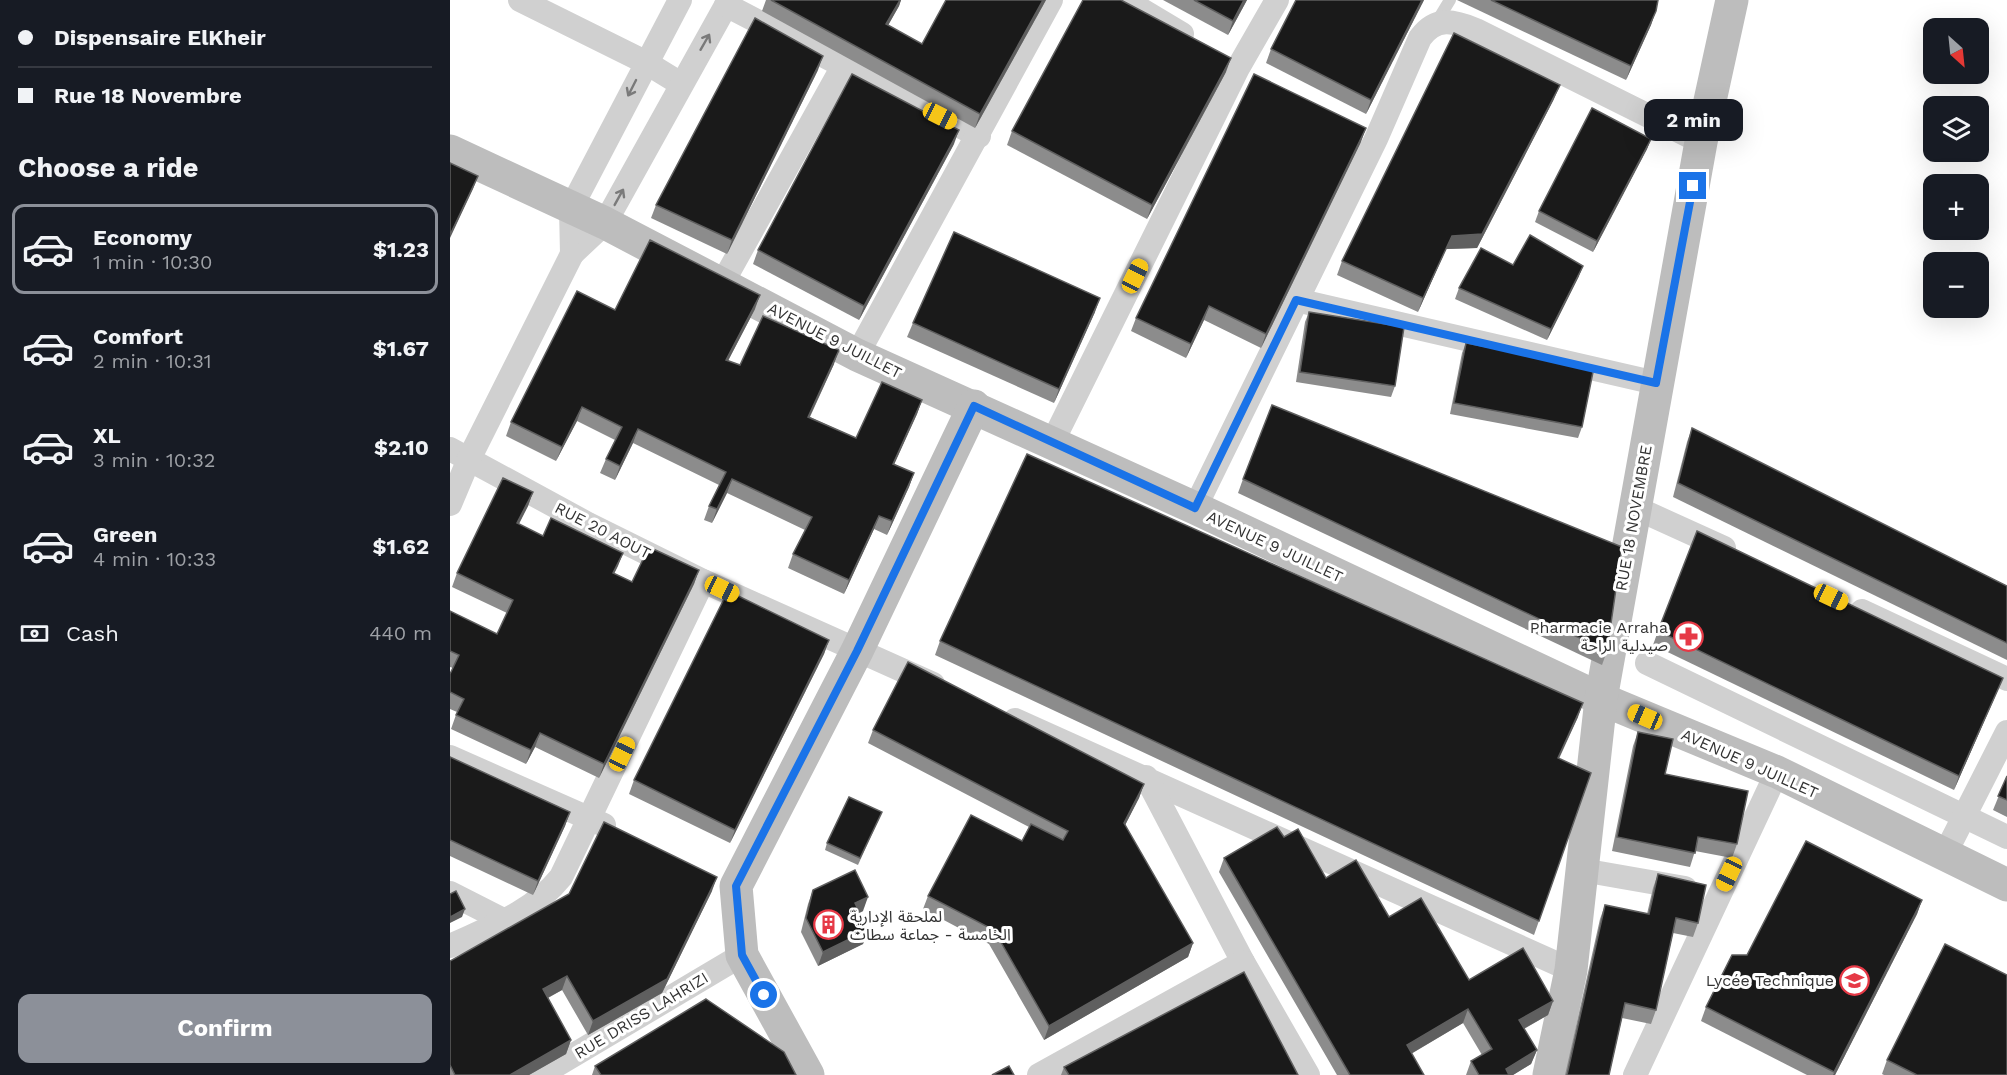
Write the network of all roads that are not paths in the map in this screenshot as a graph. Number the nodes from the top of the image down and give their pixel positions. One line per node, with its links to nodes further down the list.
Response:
1 (520, 0): 12 (street)
2 (680, 0): 12 (street)
3 (1051, 0): 17 (street)
4 (1125, 0): 10 (street)
5 (1277, 0): 14 (street)
6 (1450, 0): 9 (lane)
7 (1732, 0): 19 (street, RUE 18 NOVEMBRE)
8 (727, 3): 13 (street); 15 (street, one-way to 8)
9 (1436, 23): 18 (street); 19 (street)
10 (1197, 43)
11 (1218, 56): 14 (street)
12 (645, 62): 15 (street); 21 (street, one-way to 21)
13 (843, 66): 17 (street); 24 (street)
14 (1249, 74): 29 (street)
15 (681, 84): 22 (street, one-way to 15)
16 (1355, 128): 18 (street)
17 (979, 136): 26 (street)
18 (1376, 139): 25 (street)
19 (1701, 142): 27 (street, RUE 18 NOVEMBRE)
20 (450, 151): 21 (street, AVENUE 9 JUILLET)
21 (571, 208): 22 (street, AVENUE 9 JUILLET); 23 (street)
22 (605, 223): 23 (street); 24 (street, AVENUE 9 JUILLET)
23 (572, 254): 30 (street)
24 (723, 282): 26 (street, AVENUE 9 JUILLET)
25 (1296, 300): 27 (street); 32 (street)
26 (857, 355): 28 (street, AVENUE 9 JUILLET)
27 (1656, 383): 33 (street, RUE 18 NOVEMBRE)
28 (974, 406): 29 (street, AVENUE 9 JUILLET); 37 (street)
29 (1052, 443): 32 (street, AVENUE 9 JUILLET)
30 (460, 454): 31 (street); 35 (street, RUE 20 AOUT)
31 (450, 504)
32 (1195, 508): 41 (street, AVENUE 9 JUILLET)
33 (1636, 508): 34 (street); 41 (street, RUE 18 NOVEMBRE)
34 (1744, 557)
35 (703, 581): 37 (street, RUE 20 AOUT); 48 (street)
36 (1841, 602): 39 (street)
37 (857, 651): 40 (street, RUE 20 AOUT); 58 (street)
38 (1647, 663): 47 (street)
39 (2007, 680)
40 (953, 693)
41 (1601, 699): 45 (street, AVENUE 9 JUILLET); 52 (street, RUE 18 NOVEMBRE)
42 (996, 712): 46 (street)
43 (2007, 732): 47 (street)
44 (450, 757): 48 (street)
45 (1777, 772): 51 (street, AVENUE 9 JUILLET); 55 (street)
46 (1146, 777): 59 (street); 60 (street)
47 (1965, 816): 50 (street); 51 (street)
48 (591, 819): 49 (street); 56 (street)
49 (622, 833)
50 (2007, 837)
51 (1945, 854): 53 (street, AVENUE 9 JUILLET)
52 (1582, 870): 55 (street); 60 (street, RUE 18 NOVEMBRE)
53 (2007, 885)
54 (450, 893): 56 (street)
55 (1720, 895): 66 (street)
56 (505, 921): 57 (street)
57 (450, 946)
58 (742, 955): 61 (street, RUE DRISS LAHRIZI); 62 (street)
59 (1243, 962): 63 (street); 64 (street)
60 (1571, 970): 65 (street, RUE 18 NOVEMBRE)
61 (549, 1073)
62 (808, 1075)
63 (1039, 1075)
64 (1308, 1075)
65 (1549, 1075)
66 (1635, 1075)

